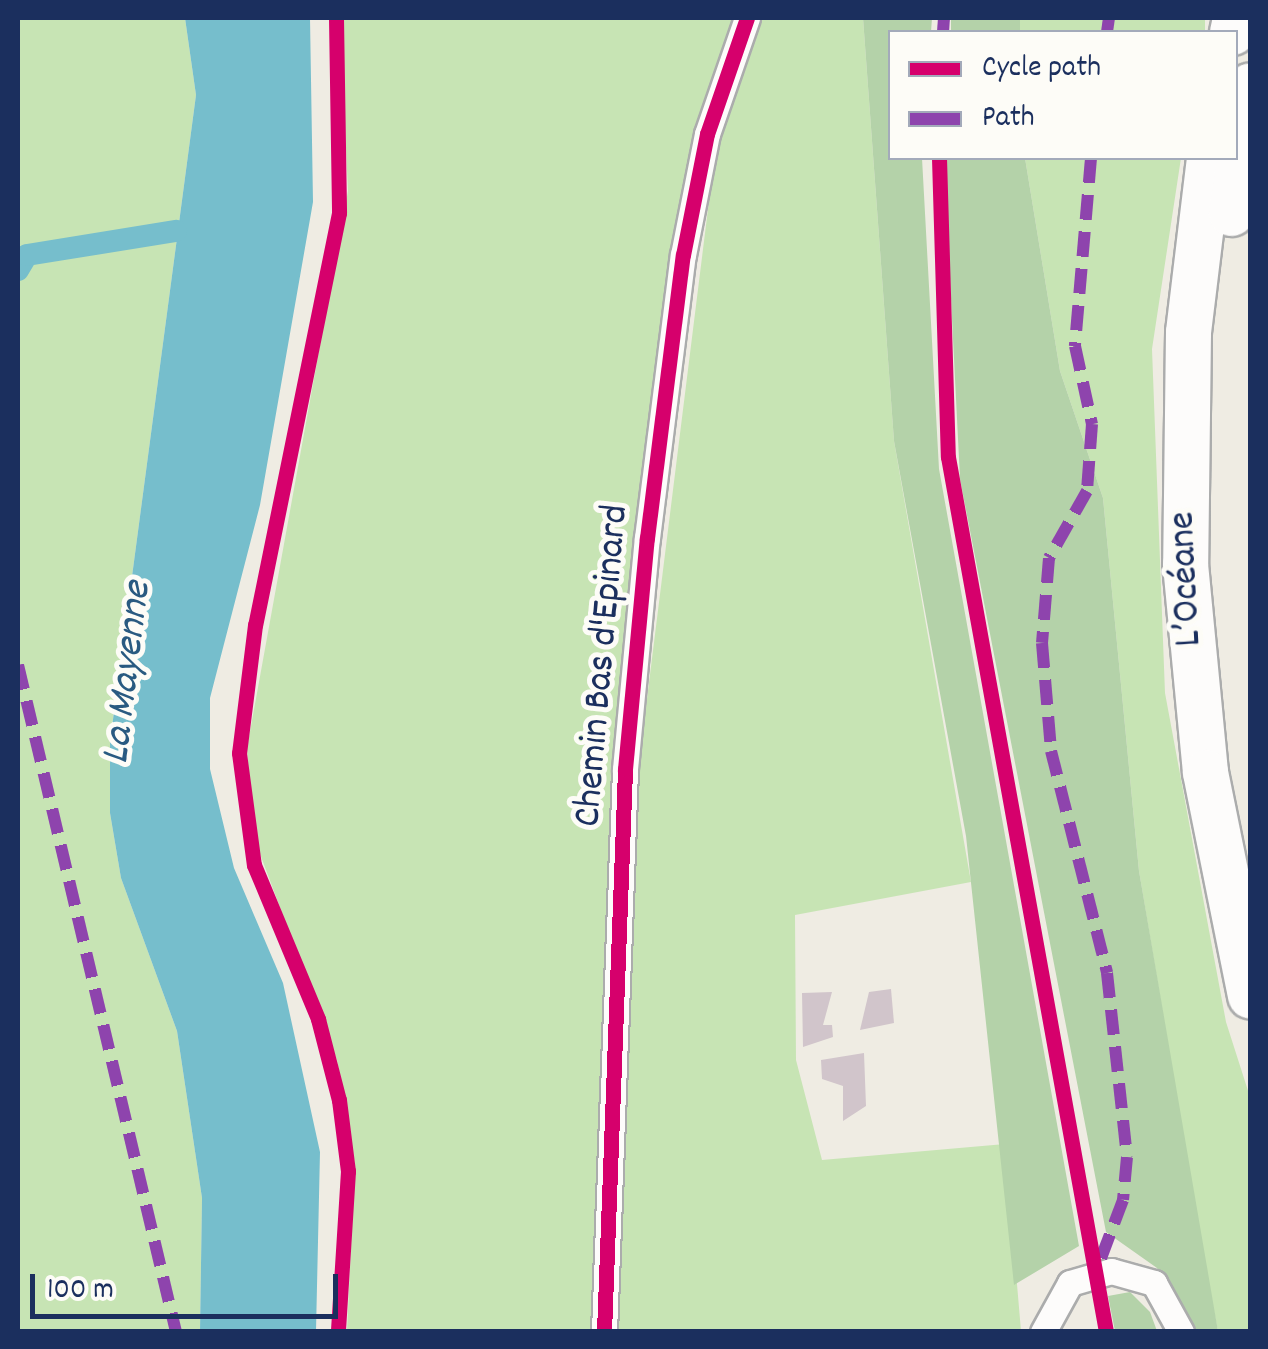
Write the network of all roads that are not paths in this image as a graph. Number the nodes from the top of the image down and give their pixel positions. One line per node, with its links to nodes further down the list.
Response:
1 (747, 18): 6 (street, Chemin Bas d'Epinard)
2 (1250, 85): 4 (highway, L’Océane)
3 (1209, 160): 5 (highway, L’Océane)
4 (1250, 862)
5 (1250, 996)
6 (604, 1332)
7 (1043, 1332): 8 (street)
8 (1181, 1332)

